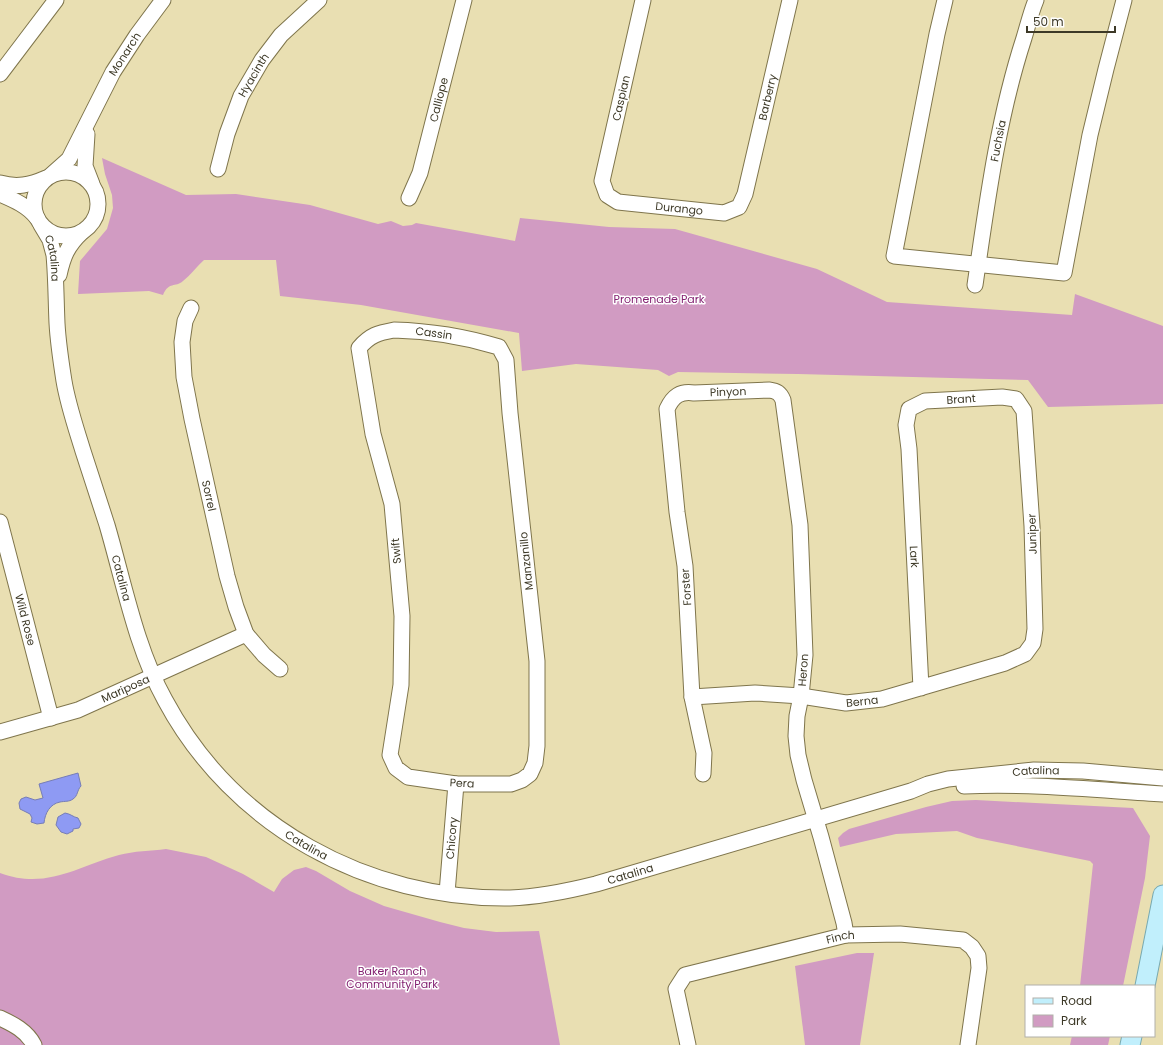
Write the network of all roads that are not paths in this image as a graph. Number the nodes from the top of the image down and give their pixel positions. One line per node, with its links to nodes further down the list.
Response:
1 (56, 0): 10 (street)
2 (163, 0): 11 (street, Monarch)
3 (319, 0): 12 (street, Hyacinth)
4 (464, 0): 19 (street, Calliope)
5 (643, 0): 18 (street, Caspian)
6 (790, 0): 17 (street, Barberry)
7 (945, 0): 22 (street)
8 (1036, 0): 22 (street, Fuchsia)
9 (1124, 0): 22 (street)
10 (0, 74)
11 (94, 112): 13 (street, Monarch); 15 (street, Monarch)
12 (218, 169)
13 (48, 177): 14 (street); 15 (street); 20 (street)
14 (0, 183)
15 (92, 185): 21 (street)
16 (0, 194): 20 (street)
17 (745, 194): 18 (street, Durango)
18 (607, 195)
19 (409, 198)
20 (40, 222): 21 (street); 24 (street, Catalina)
21 (83, 231): 24 (street, Catalina)
22 (978, 266): 23 (street, Fuchsia)
23 (975, 285)
24 (56, 294): 37 (street, Catalina)
25 (191, 308): 34 (street, Sorrel)
26 (359, 348): 27 (street, Cassin); 43 (street, Swift)
27 (506, 360): 44 (street, Manzanillo)
28 (783, 400): 29 (street, Pinyon); 39 (street, Heron)
29 (671, 401): 40 (street, Forster)
30 (1024, 411): 31 (street, Brant); 35 (street, Juniper)
31 (906, 425): 38 (street, Lark)
32 (0, 522): 33 (street, Wild Rose)
33 (5, 562): 41 (street, Wild Rose)
34 (246, 634): 36 (street, Sorrel); 37 (street, Mariposa)
35 (1025, 654): 38 (street, Berna)
36 (280, 669)
37 (152, 676): 41 (street, Mariposa); 51 (street, Catalina)
38 (921, 688): 39 (street, Berna)
39 (801, 696): 40 (street, Berna); 50 (street, Heron)
40 (692, 697): 45 (street, Forster)
41 (50, 718): 42 (street, Mariposa)
42 (0, 732)
43 (390, 755): 47 (street, Pera)
44 (535, 763): 47 (street, Pera)
45 (703, 774)
46 (1163, 778): 48 (street, Catalina)
47 (456, 784): 51 (street, Chicory)
48 (911, 791): 49 (street, Catalina); 50 (street, Catalina)
49 (1163, 794)
50 (816, 820): 51 (street, Catalina); 53 (street, Heron)
51 (447, 893)
52 (1163, 895): 54 (main road)
53 (846, 935): 57 (street, Finch); 58 (street, Finch)
54 (1145, 985)
55 (0, 1018): 56 (street)
56 (34, 1045)
57 (688, 1045)
58 (968, 1045)

